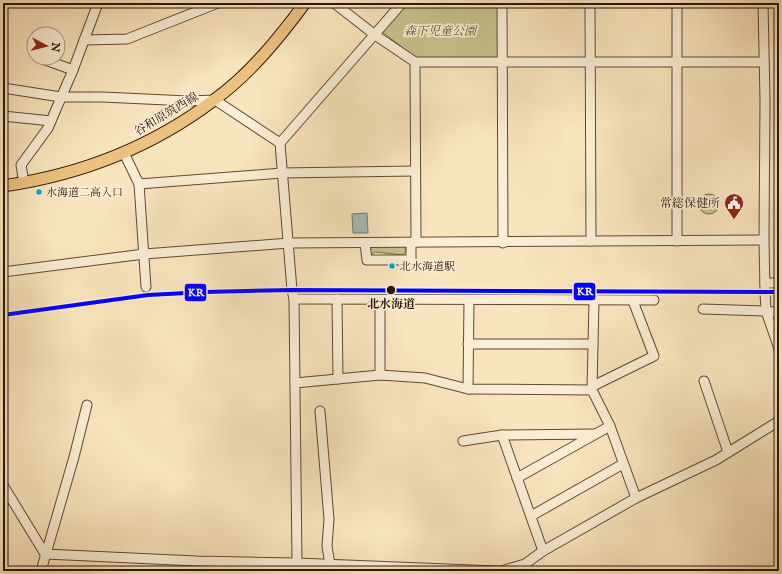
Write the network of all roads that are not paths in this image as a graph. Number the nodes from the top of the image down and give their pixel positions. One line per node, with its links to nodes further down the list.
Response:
1 (98, 3): 11 (street)
2 (218, 3): 11 (street)
3 (305, 3): 21 (main road, 谷和原筑西線)
4 (334, 3): 10 (street)
5 (402, 3): 10 (street)
6 (502, 3): 16 (street)
7 (590, 3): 14 (street)
8 (677, 3): 12 (street)
9 (763, 3): 15 (street)
10 (375, 35): 13 (street); 24 (street)
11 (84, 40): 18 (street)
12 (677, 61): 14 (street); 15 (street); 33 (street)
13 (415, 62): 16 (street); 26 (street)
14 (591, 62): 16 (street); 32 (street)
15 (764, 62): 31 (street)
16 (502, 63): 37 (street)
17 (62, 66): 18 (street)
18 (73, 70): 20 (street)
19 (3, 88): 20 (street)
20 (61, 97): 21 (street); 23 (street)
21 (215, 100): 24 (street); 25 (main road, 谷和原筑西線)
22 (3, 116): 23 (street)
23 (51, 121): 28 (street)
24 (280, 142): 27 (street)
25 (124, 153): 28 (main road, 谷和原筑西線); 29 (street)
26 (414, 171): 27 (street); 36 (street)
27 (282, 173): 29 (street); 34 (street)
28 (24, 183): 30 (main road, 谷和原筑西線)
29 (139, 184): 38 (street)
30 (3, 186)
31 (764, 240): 33 (street); 40 (street)
32 (591, 242): 33 (street); 37 (street)
33 (678, 242)
34 (289, 243): 35 (street); 38 (street); 43 (street)
35 (365, 243): 36 (street); 36 (street)
36 (413, 243): 37 (street)
37 (503, 243)
38 (144, 254): 39 (street); 42 (street)
39 (3, 272)
40 (765, 283): 41 (street); 51 (street)
41 (779, 283)
42 (146, 287)
43 (294, 299): 44 (street); 59 (street)
44 (337, 300): 45 (street); 57 (street)
45 (380, 300): 46 (street); 56 (street)
46 (469, 300): 47 (street); 53 (street)
47 (594, 300): 49 (street); 54 (street)
48 (654, 300): 49 (street)
49 (633, 301): 61 (street)
50 (702, 309): 51 (street)
51 (766, 311): 52 (street); 55 (street)
52 (779, 313)
53 (468, 344): 54 (street); 60 (street)
54 (593, 344): 61 (street)
55 (779, 349)
56 (380, 375): 57 (street); 60 (street)
57 (338, 379): 59 (street)
58 (704, 381): 69 (street)
59 (295, 383): 77 (street)
60 (468, 388): 61 (street)
61 (593, 388): 65 (street)
62 (87, 405): 76 (street)
63 (320, 411): 78 (street)
64 (779, 421): 69 (street)
65 (610, 426): 66 (street); 70 (street)
66 (595, 434): 67 (street); 71 (street)
67 (502, 435): 68 (street); 71 (street)
68 (463, 441)
69 (728, 452): 73 (street)
70 (623, 464): 73 (street); 74 (street)
71 (517, 478): 74 (street)
72 (3, 485): 76 (street)
73 (636, 498): 75 (street)
74 (531, 516): 75 (street)
75 (543, 551): 80 (street)
76 (45, 554): 79 (street); 82 (street)
77 (297, 563): 78 (street); 79 (street)
78 (330, 565): 81 (street)
79 (262, 566)
80 (525, 567): 84 (street)
81 (425, 570): 83 (street)
82 (41, 571)
83 (497, 571)
84 (501, 571)

